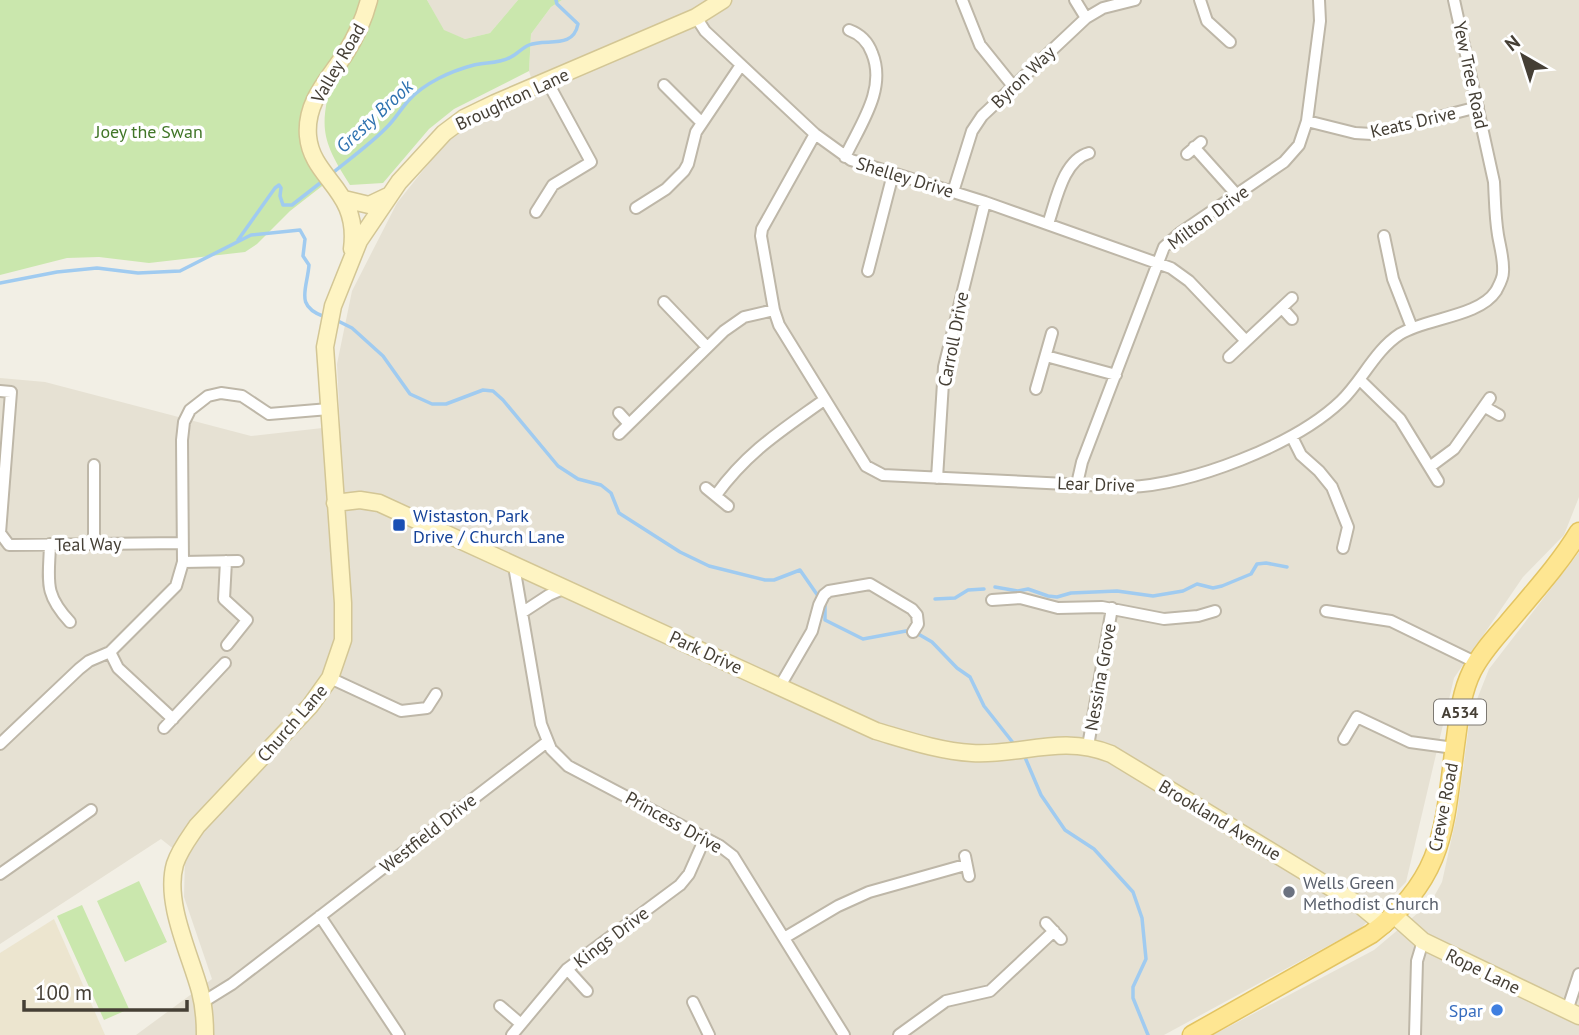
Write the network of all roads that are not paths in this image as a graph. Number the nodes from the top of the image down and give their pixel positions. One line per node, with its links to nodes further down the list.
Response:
1 (369, 0): 26 (street, Valley Road)
2 (723, 0): 9 (street, Broughton Lane)
3 (962, 0): 16 (street)
4 (1075, 0): 10 (street)
5 (1135, 0): 10 (street, Byron Way)
6 (1200, 0): 12 (street)
7 (1319, 0): 18 (street, Milton Drive)
8 (1454, 0): 17 (street, Yew Tree Road)
9 (696, 18): 13 (street, Shelley Drive); 14 (street, Broughton Lane)
10 (1086, 18): 16 (street, Byron Way)
11 (856, 29): 24 (street)
12 (1227, 36)
13 (741, 65): 19 (street); 20 (street, Shelley Drive)
14 (547, 81): 29 (street, Broughton Lane); 32 (street)
15 (664, 85): 19 (street)
16 (1013, 86): 27 (street, Byron Way)
17 (1478, 107): 18 (street, Keats Drive); 22 (street, Yew Tree Road)
18 (1307, 121): 28 (street, Milton Drive)
19 (702, 123): 31 (street)
20 (815, 134): 24 (street, Shelley Drive); 41 (street, Lear Drive)
21 (1194, 148): 28 (street)
22 (1488, 150): 43 (street, Lear Drive)
23 (1089, 153): 33 (street)
24 (845, 157): 25 (street, Shelley Drive)
25 (893, 174): 27 (street, Shelley Drive); 37 (street)
26 (340, 192): 29 (street); 35 (street, Valley Road)
27 (953, 192): 30 (street, Shelley Drive)
28 (1237, 195): 36 (street, Milton Drive)
29 (388, 196): 35 (street, Broughton Lane)
30 (985, 202): 33 (street, Shelley Drive); 62 (street, Carroll Drive)
31 (636, 208)
32 (537, 212)
33 (1048, 224): 36 (street, Shelley Drive)
34 (1384, 236): 43 (street)
35 (350, 258): 54 (street, Church Lane)
36 (1158, 263): 45 (street, Shelley Drive); 49 (street, Milton Drive)
37 (868, 271)
38 (1292, 298): 40 (street)
39 (664, 302): 46 (street)
40 (1282, 308): 42 (street); 45 (street)
41 (774, 310): 46 (street); 53 (street, Lear Drive)
42 (1292, 319)
43 (1412, 328): 50 (street, Lear Drive)
44 (1052, 332): 47 (street)
45 (1246, 341): 48 (street)
46 (707, 347): 57 (street)
47 (1046, 356): 49 (street); 51 (street)
48 (1229, 357)
49 (1116, 375): 64 (street, Milton Drive)
50 (1360, 380): 59 (street, Lear Drive); 61 (street)
51 (1036, 389)
52 (5, 392): 70 (street)
53 (824, 400): 62 (street, Lear Drive); 66 (street)
54 (329, 408): 67 (street, Church Lane); 71 (street)
55 (619, 413): 57 (street)
56 (1499, 415): 61 (street)
57 (629, 424): 58 (street)
58 (619, 434)
59 (1292, 437): 64 (street, Lear Drive); 74 (street)
60 (94, 465): 73 (street)
61 (1431, 466): 63 (street)
62 (937, 478): 64 (street, Lear Drive)
63 (1438, 481)
64 (1077, 484)
65 (706, 488): 66 (street)
66 (716, 495): 68 (street)
67 (335, 503): 78 (street, Park Drive); 91 (street, Church Lane)
68 (729, 506)
69 (1579, 532): 90 (main road, Crewe Road / A534)
70 (0, 533): 72 (street, Teal Way)
71 (182, 543): 73 (street, Teal Way); 77 (street)
72 (50, 544): 73 (street, Teal Way); 85 (street)
73 (94, 544)
74 (1348, 544)
75 (226, 561): 76 (street); 77 (street); 87 (street)
76 (238, 561)
77 (183, 562): 88 (street)
78 (514, 566): 79 (street, Park Drive); 84 (street)
79 (563, 589): 84 (street); 92 (street, Park Drive)
80 (992, 600): 81 (street, Nessina Grove)
81 (1112, 608): 82 (street, Nessina Grove); 99 (street, Nessina Grove)
82 (1214, 611)
83 (1326, 611): 90 (street)
84 (523, 612): 97 (street)
85 (70, 622)
86 (913, 632): 92 (street)
87 (227, 645)
88 (110, 652): 94 (street); 98 (street)
89 (225, 663): 94 (street)
90 (1477, 663): 100 (main road, Crewe Road / A534)
91 (330, 678): 93 (street); 113 (street, Church Lane)
92 (780, 686): 99 (street, Park Drive)
93 (436, 694)
94 (173, 719): 95 (street)
95 (164, 728)
96 (1344, 739): 100 (street)
97 (547, 741): 102 (street, Princess Drive); 105 (street, Westfield Drive)
98 (0, 744)
99 (1088, 746): 106 (street, Brookland Avenue)
100 (1454, 748): 106 (main road, Crewe Road / A534)
101 (91, 810): 104 (street)
102 (705, 838): 108 (street, Princess Drive); 110 (street, Kings Drive)
103 (966, 865): 108 (street)
104 (0, 874)
105 (320, 916): 113 (street, Westfield Drive); 119 (street)
106 (1389, 920): 109 (street, Rope Lane); 124 (main road, Crewe Road / A534)
107 (1054, 931): 123 (street)
108 (784, 938): 122 (street, Princess Drive)
109 (1423, 941): 116 (street, Rope Lane); 125 (street)
110 (567, 969): 112 (street); 117 (street, Kings Drive)
111 (1579, 974): 116 (street)
112 (587, 991)
113 (203, 1002): 118 (street, Church Lane)
114 (693, 1002): 121 (street)
115 (500, 1006): 117 (street)
116 (1573, 1014)
117 (521, 1024): 120 (street, Kings Drive)
118 (205, 1035)
119 (399, 1035)
120 (512, 1035)
121 (709, 1035)
122 (844, 1035)
123 (899, 1035)
124 (1192, 1035)
125 (1415, 1035)

